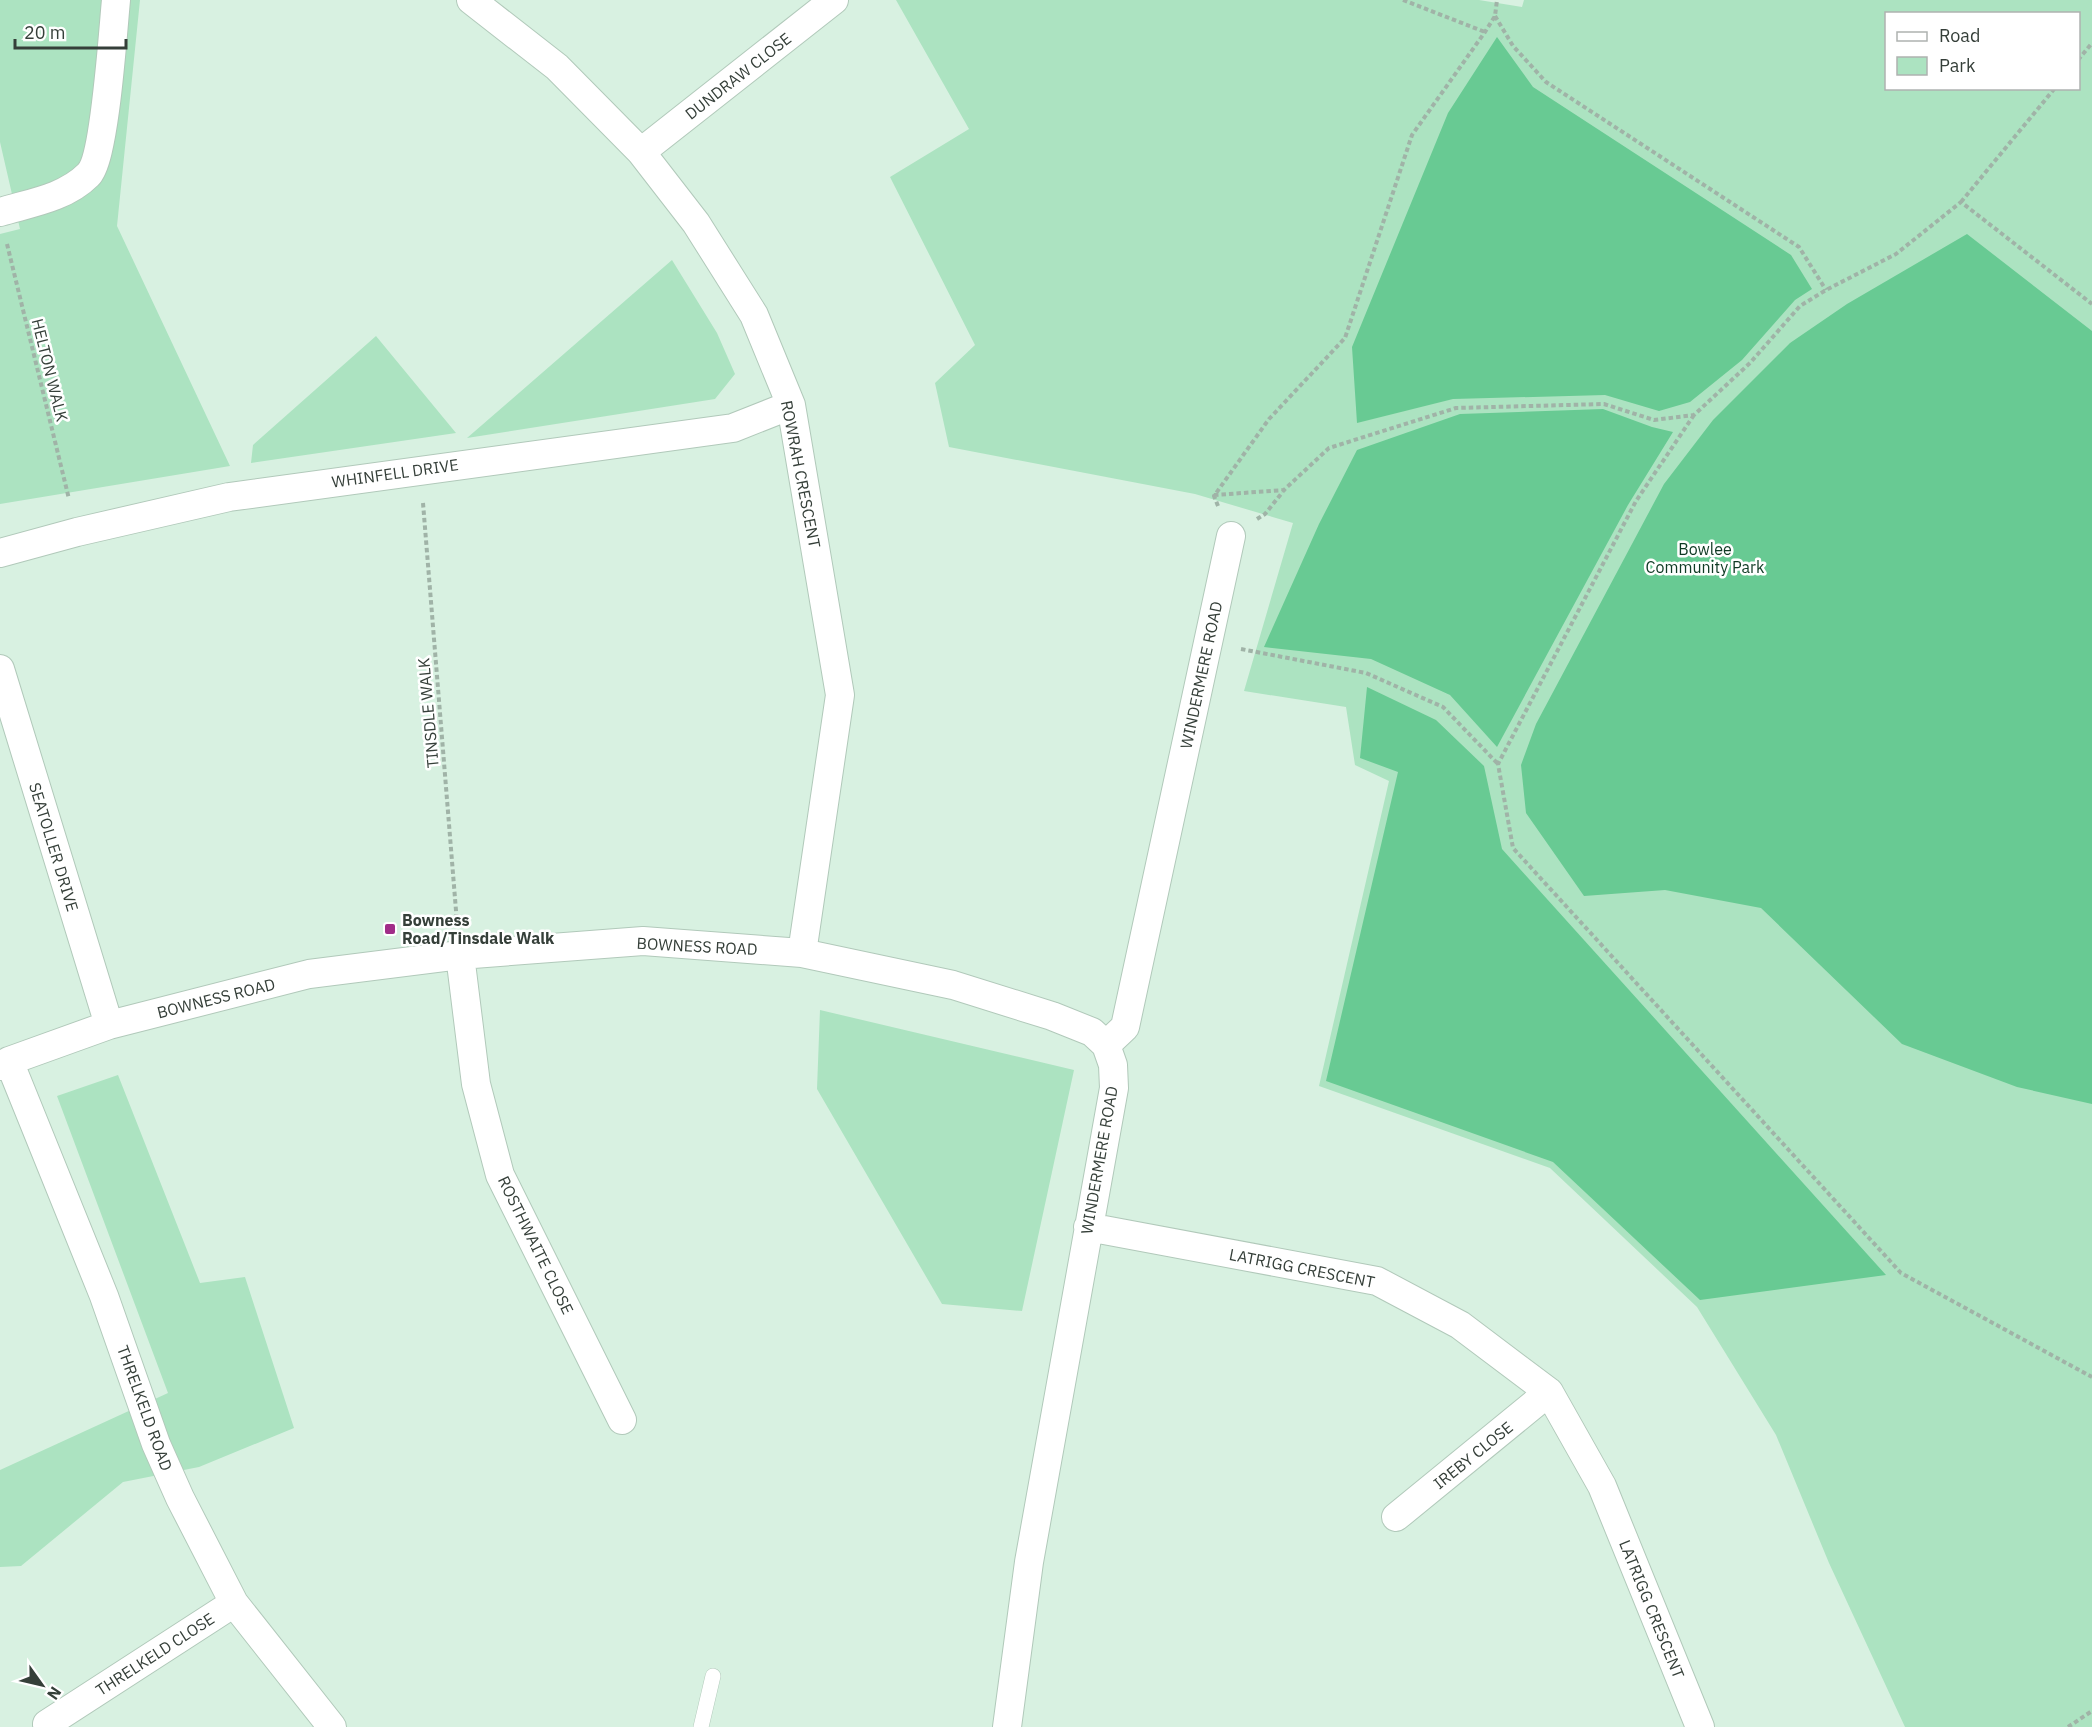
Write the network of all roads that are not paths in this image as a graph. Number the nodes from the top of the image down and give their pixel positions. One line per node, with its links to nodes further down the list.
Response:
1 (116, 0): 5 (street)
2 (471, 0): 4 (street, ROWRAH CRESCENT)
3 (834, 0): 4 (street, DUNDRAW CLOSE)
4 (641, 152): 6 (street, ROWRAH CRESCENT)
5 (3, 224)
6 (791, 405): 8 (street, WHINFELL DRIVE); 10 (street, ROWRAH CRESCENT)
7 (1231, 536): 13 (street, WINDERMERE ROAD)
8 (0, 553)
9 (0, 669): 12 (street, SEATOLLER DRIVE)
10 (802, 953): 11 (street, BOWNESS ROAD); 13 (street, BOWNESS ROAD)
11 (460, 955): 12 (street, BOWNESS ROAD); 17 (street, ROSTHWAITE CLOSE)
12 (109, 1025): 14 (street, BOWNESS ROAD)
13 (1106, 1045): 15 (street, WINDERMERE ROAD)
14 (4, 1063): 19 (street, THRELKELD ROAD)
15 (1088, 1227): 16 (street, LATRIGG CRESCENT); 24 (street, WINDERMERE ROAD)
16 (1549, 1392): 18 (street, IREBY CLOSE); 25 (street, LATRIGG CRESCENT)
17 (622, 1419)
18 (1396, 1517)
19 (234, 1604): 21 (street, THRELKELD CLOSE); 22 (street, THRELKELD ROAD)
20 (713, 1676): 23 (lane)
21 (47, 1724)
22 (332, 1727)
23 (701, 1727)
24 (1007, 1727)
25 (1700, 1727)

